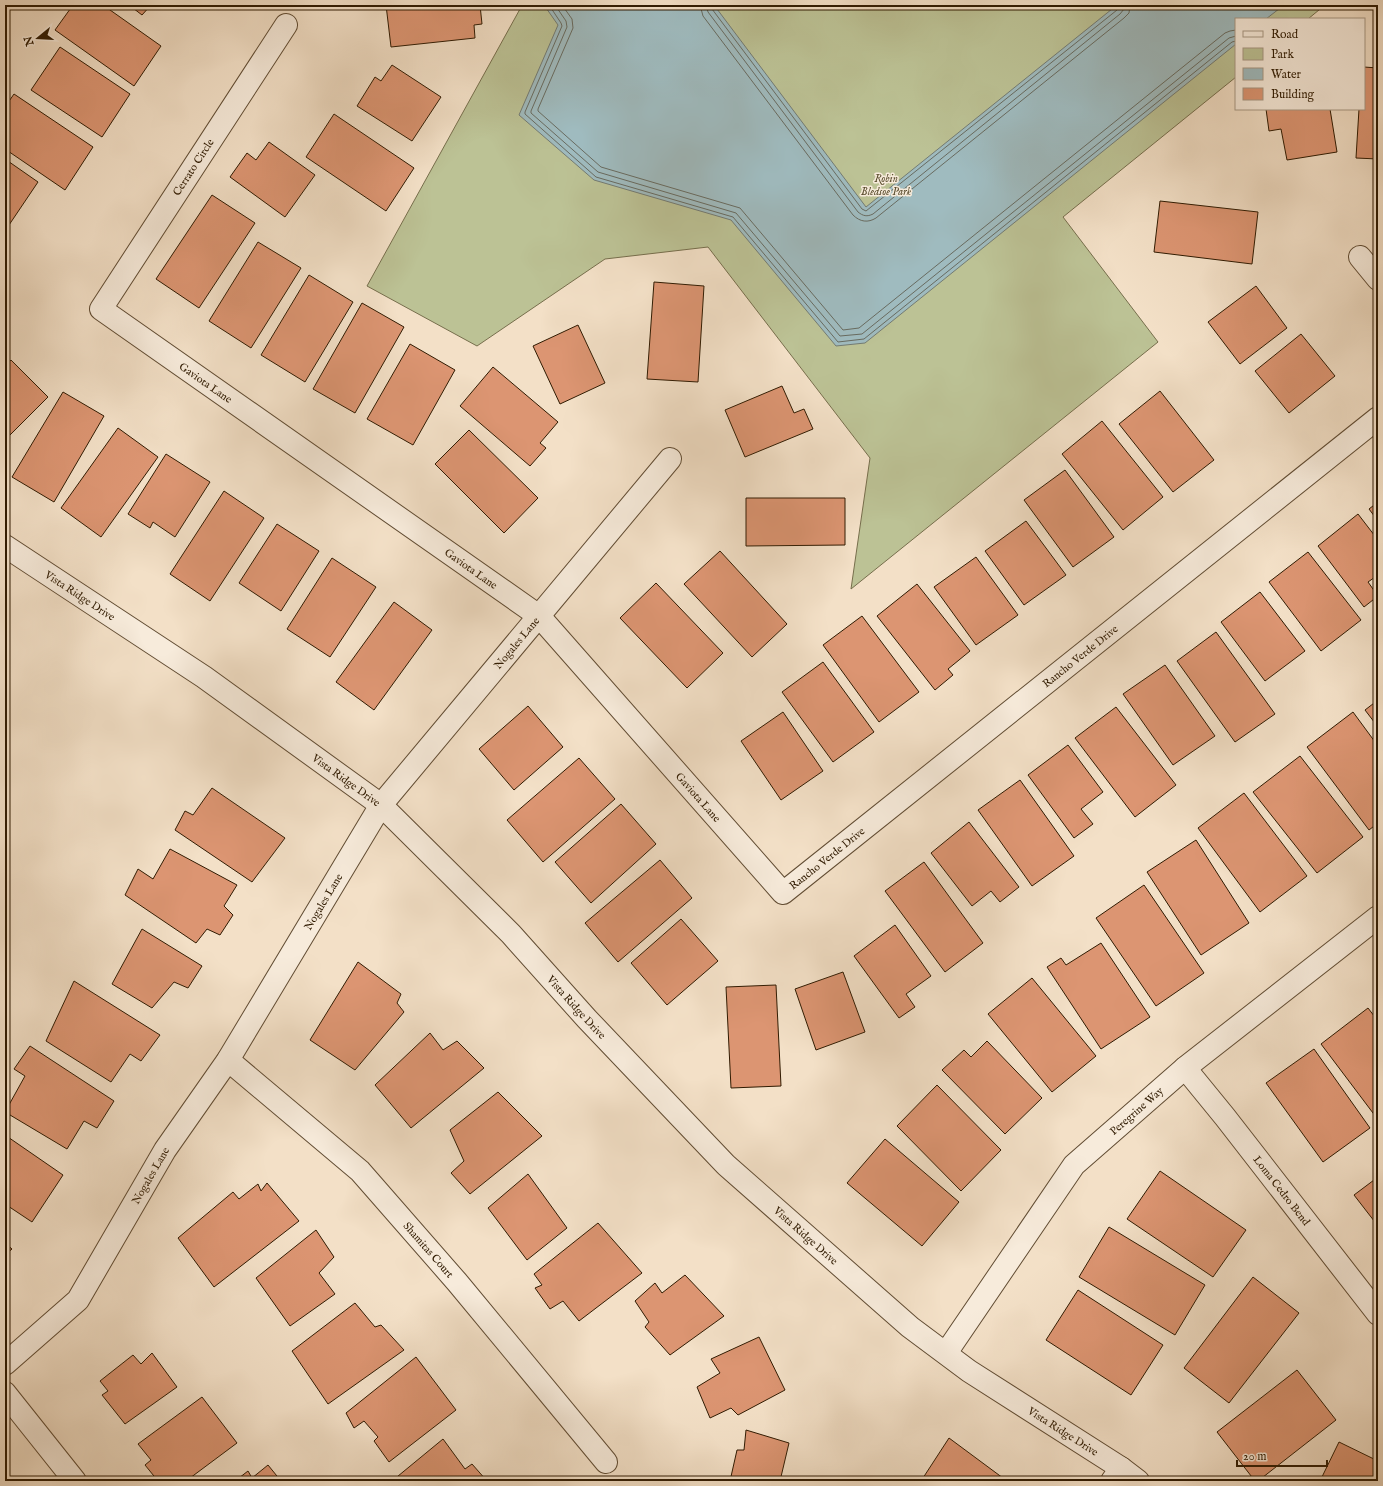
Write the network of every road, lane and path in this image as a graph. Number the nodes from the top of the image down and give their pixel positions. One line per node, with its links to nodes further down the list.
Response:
1 (286, 25): 4 (street, Cerrato Circle)
2 (1360, 257): 3 (street)
3 (1378, 279)
4 (101, 309): 8 (street, Gaviota Lane)
5 (1378, 418): 10 (street, Rancho Verde Drive)
6 (670, 459): 8 (street, Nogales Lane)
7 (5, 546): 9 (street, Vista Ridge Drive)
8 (538, 616): 9 (street, Nogales Lane); 10 (street, Gaviota Lane)
9 (381, 805): 12 (street, Nogales Lane); 15 (street, Vista Ridge Drive)
10 (783, 893)
11 (1378, 917): 13 (street, Peregrine Way)
12 (228, 1060): 16 (street, Nogales Lane); 18 (street, Shamitas Court)
13 (1185, 1068): 14 (street, Loma Cedro Bend); 15 (street, Peregrine Way)
14 (1378, 1314)
15 (946, 1353): 19 (street, Vista Ridge Drive)
16 (5, 1364)
17 (5, 1394): 20 (street)
18 (606, 1462)
19 (1116, 1475): 21 (street, Vista Ridge Drive)
20 (75, 1481)
21 (1138, 1481)

